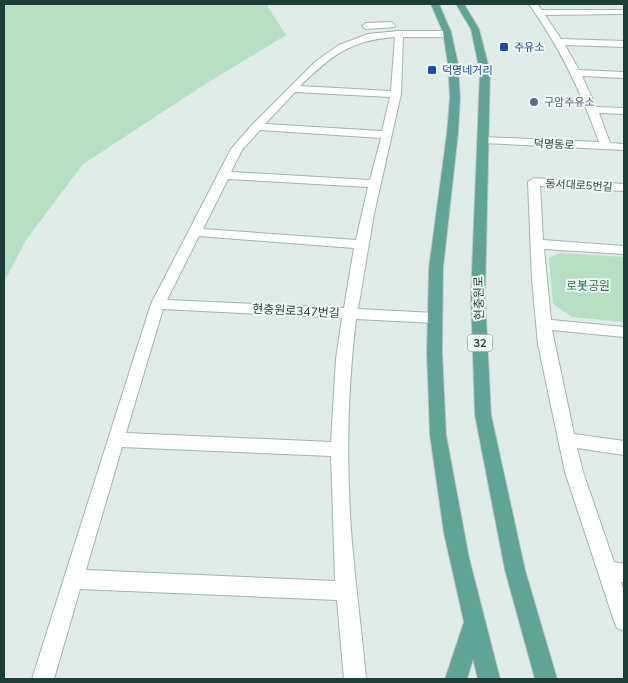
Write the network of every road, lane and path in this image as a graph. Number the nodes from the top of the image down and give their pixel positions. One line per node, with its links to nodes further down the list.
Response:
1 (435, 4): 7 (main road)
2 (460, 4): 19 (main road, 현충원로 / 32)
3 (533, 4): 5 (street)
4 (624, 12): 5 (street)
5 (540, 13): 9 (street)
6 (366, 26): 7 (street)
7 (439, 26): 8 (street); 31 (main road)
8 (399, 34): 13 (street); 14 (street)
9 (557, 42): 10 (street); 11 (street)
10 (624, 44)
11 (574, 73): 12 (street); 15 (street)
12 (624, 75)
13 (292, 89): 14 (street); 17 (street)
14 (396, 94): 18 (street)
15 (593, 110): 16 (street); 20 (street)
16 (624, 111)
17 (256, 127): 18 (street); 22 (street)
18 (387, 135): 23 (street)
19 (484, 140): 20 (street, 덕명동로); 47 (main road, 현충원로 / 32)
20 (606, 146): 21 (street, 덕명동로)
21 (624, 147)
22 (223, 175): 23 (street); 25 (street)
23 (374, 184): 26 (street)
24 (624, 187): 27 (street, 동서대로5번길)
25 (194, 232): 26 (street); 29 (street)
26 (362, 244): 30 (street)
27 (537, 244): 28 (street); 32 (street)
28 (624, 250)
29 (158, 304): 30 (street, 현충원로347번길); 34 (street)
30 (350, 314): 31 (street, 현충원로347번길); 37 (street)
31 (435, 318): 42 (main road)
32 (543, 324): 33 (street); 35 (street)
33 (624, 332)
34 (116, 440): 37 (street); 39 (street)
35 (568, 440): 36 (street); 38 (street)
36 (624, 448)
37 (338, 449): 40 (street)
38 (615, 572): 41 (street)
39 (75, 578): 40 (street); 43 (street)
40 (346, 591): 44 (street)
41 (624, 620)
42 (474, 622): 45 (main road); 46 (main road)
43 (43, 679)
44 (355, 679)
45 (456, 679)
46 (489, 679)
47 (546, 679)

